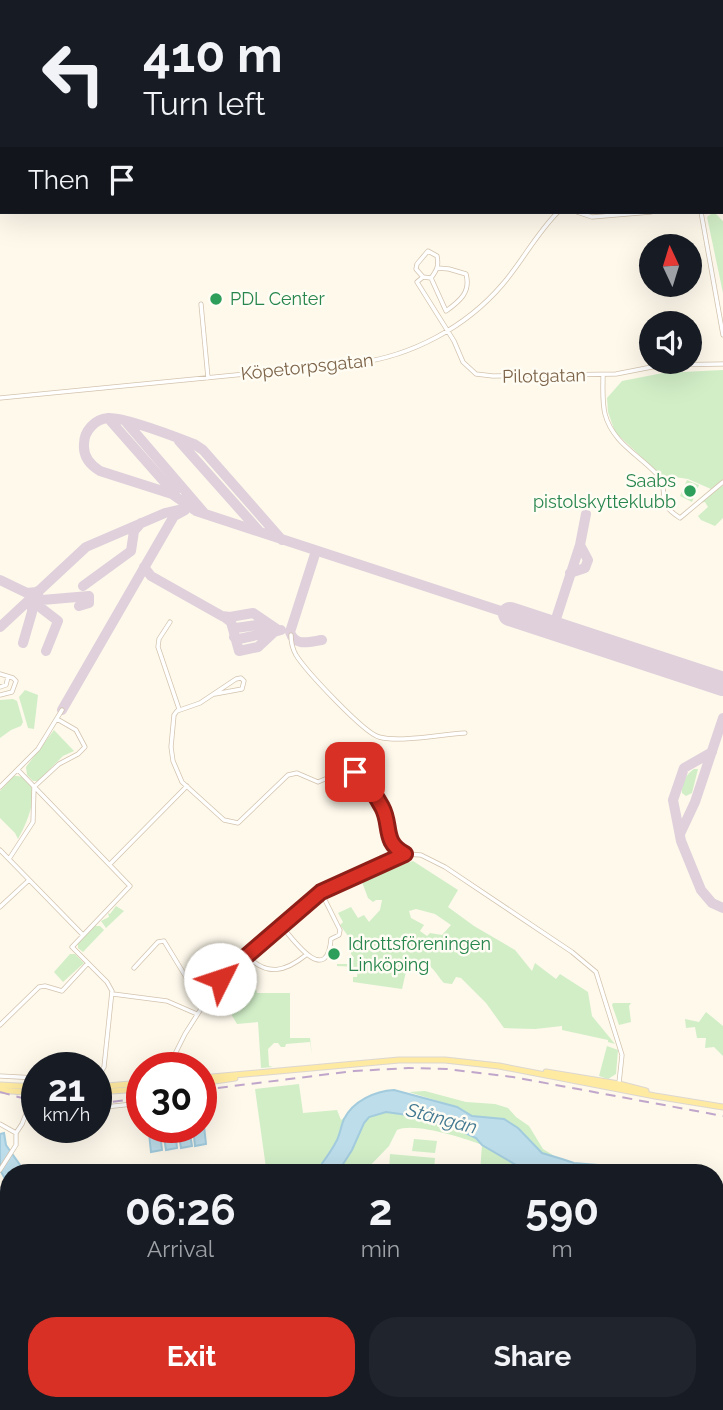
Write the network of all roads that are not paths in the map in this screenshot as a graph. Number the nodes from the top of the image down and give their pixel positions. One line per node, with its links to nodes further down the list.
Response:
1 (556, 214): 9 (street, Köpetorpsgatan)
2 (583, 214): 3 (street)
3 (627, 214)
4 (701, 214): 10 (street)
5 (438, 268): 6 (street); 7 (street); 7 (street)
6 (423, 277): 7 (street); 9 (street)
7 (431, 278)
8 (201, 304): 13 (street)
9 (447, 331): 12 (street, Pilotgatan); 13 (street, Köpetorpsgatan)
10 (723, 335)
11 (723, 364): 12 (street)
12 (603, 375): 15 (street, Pilotgatan)
13 (208, 378): 14 (street, Köpetorpsgatan)
14 (0, 398)
15 (723, 482)
16 (170, 622): 23 (street)
17 (291, 635): 26 (street)
18 (0, 674): 19 (street)
19 (8, 677): 20 (street); 22 (street)
20 (0, 687)
21 (215, 694): 21 (street); 23 (street)
22 (0, 695)
23 (179, 709): 28 (street)
24 (62, 710): 25 (street)
25 (57, 719): 27 (street); 30 (street)
26 (465, 733)
27 (18, 770): 29 (street); 30 (street)
28 (187, 786): 32 (street); 34 (street)
29 (0, 787)
30 (34, 787): 33 (street); 34 (street)
31 (0, 850): 33 (street)
32 (405, 854): 36 (street); 53 (street)
33 (9, 859): 35 (street)
34 (110, 864): 39 (street)
35 (29, 880): 37 (street); 39 (street)
36 (321, 892): 38 (street); 40 (street)
37 (0, 907)
38 (281, 925): 40 (street); 41 (street)
39 (83, 935): 42 (street)
40 (306, 955): 41 (street)
41 (246, 956): 45 (street)
42 (88, 963): 44 (street); 47 (street)
43 (134, 968): 45 (street)
44 (113, 994): 46 (street); 48 (street)
45 (203, 1005): 46 (street)
46 (197, 1014): 49 (street)
47 (0, 1025)
48 (106, 1052)
49 (177, 1052)
50 (0, 1076): 51 (street)
51 (21, 1077)
52 (217, 1078): 53 (main road)
53 (618, 1086): 56 (main road)
54 (0, 1088): 55 (main road)
55 (21, 1089)
56 (723, 1107)
57 (21, 1123): 59 (street)
58 (0, 1124): 59 (street)
59 (16, 1133): 60 (street)
60 (4, 1164)

